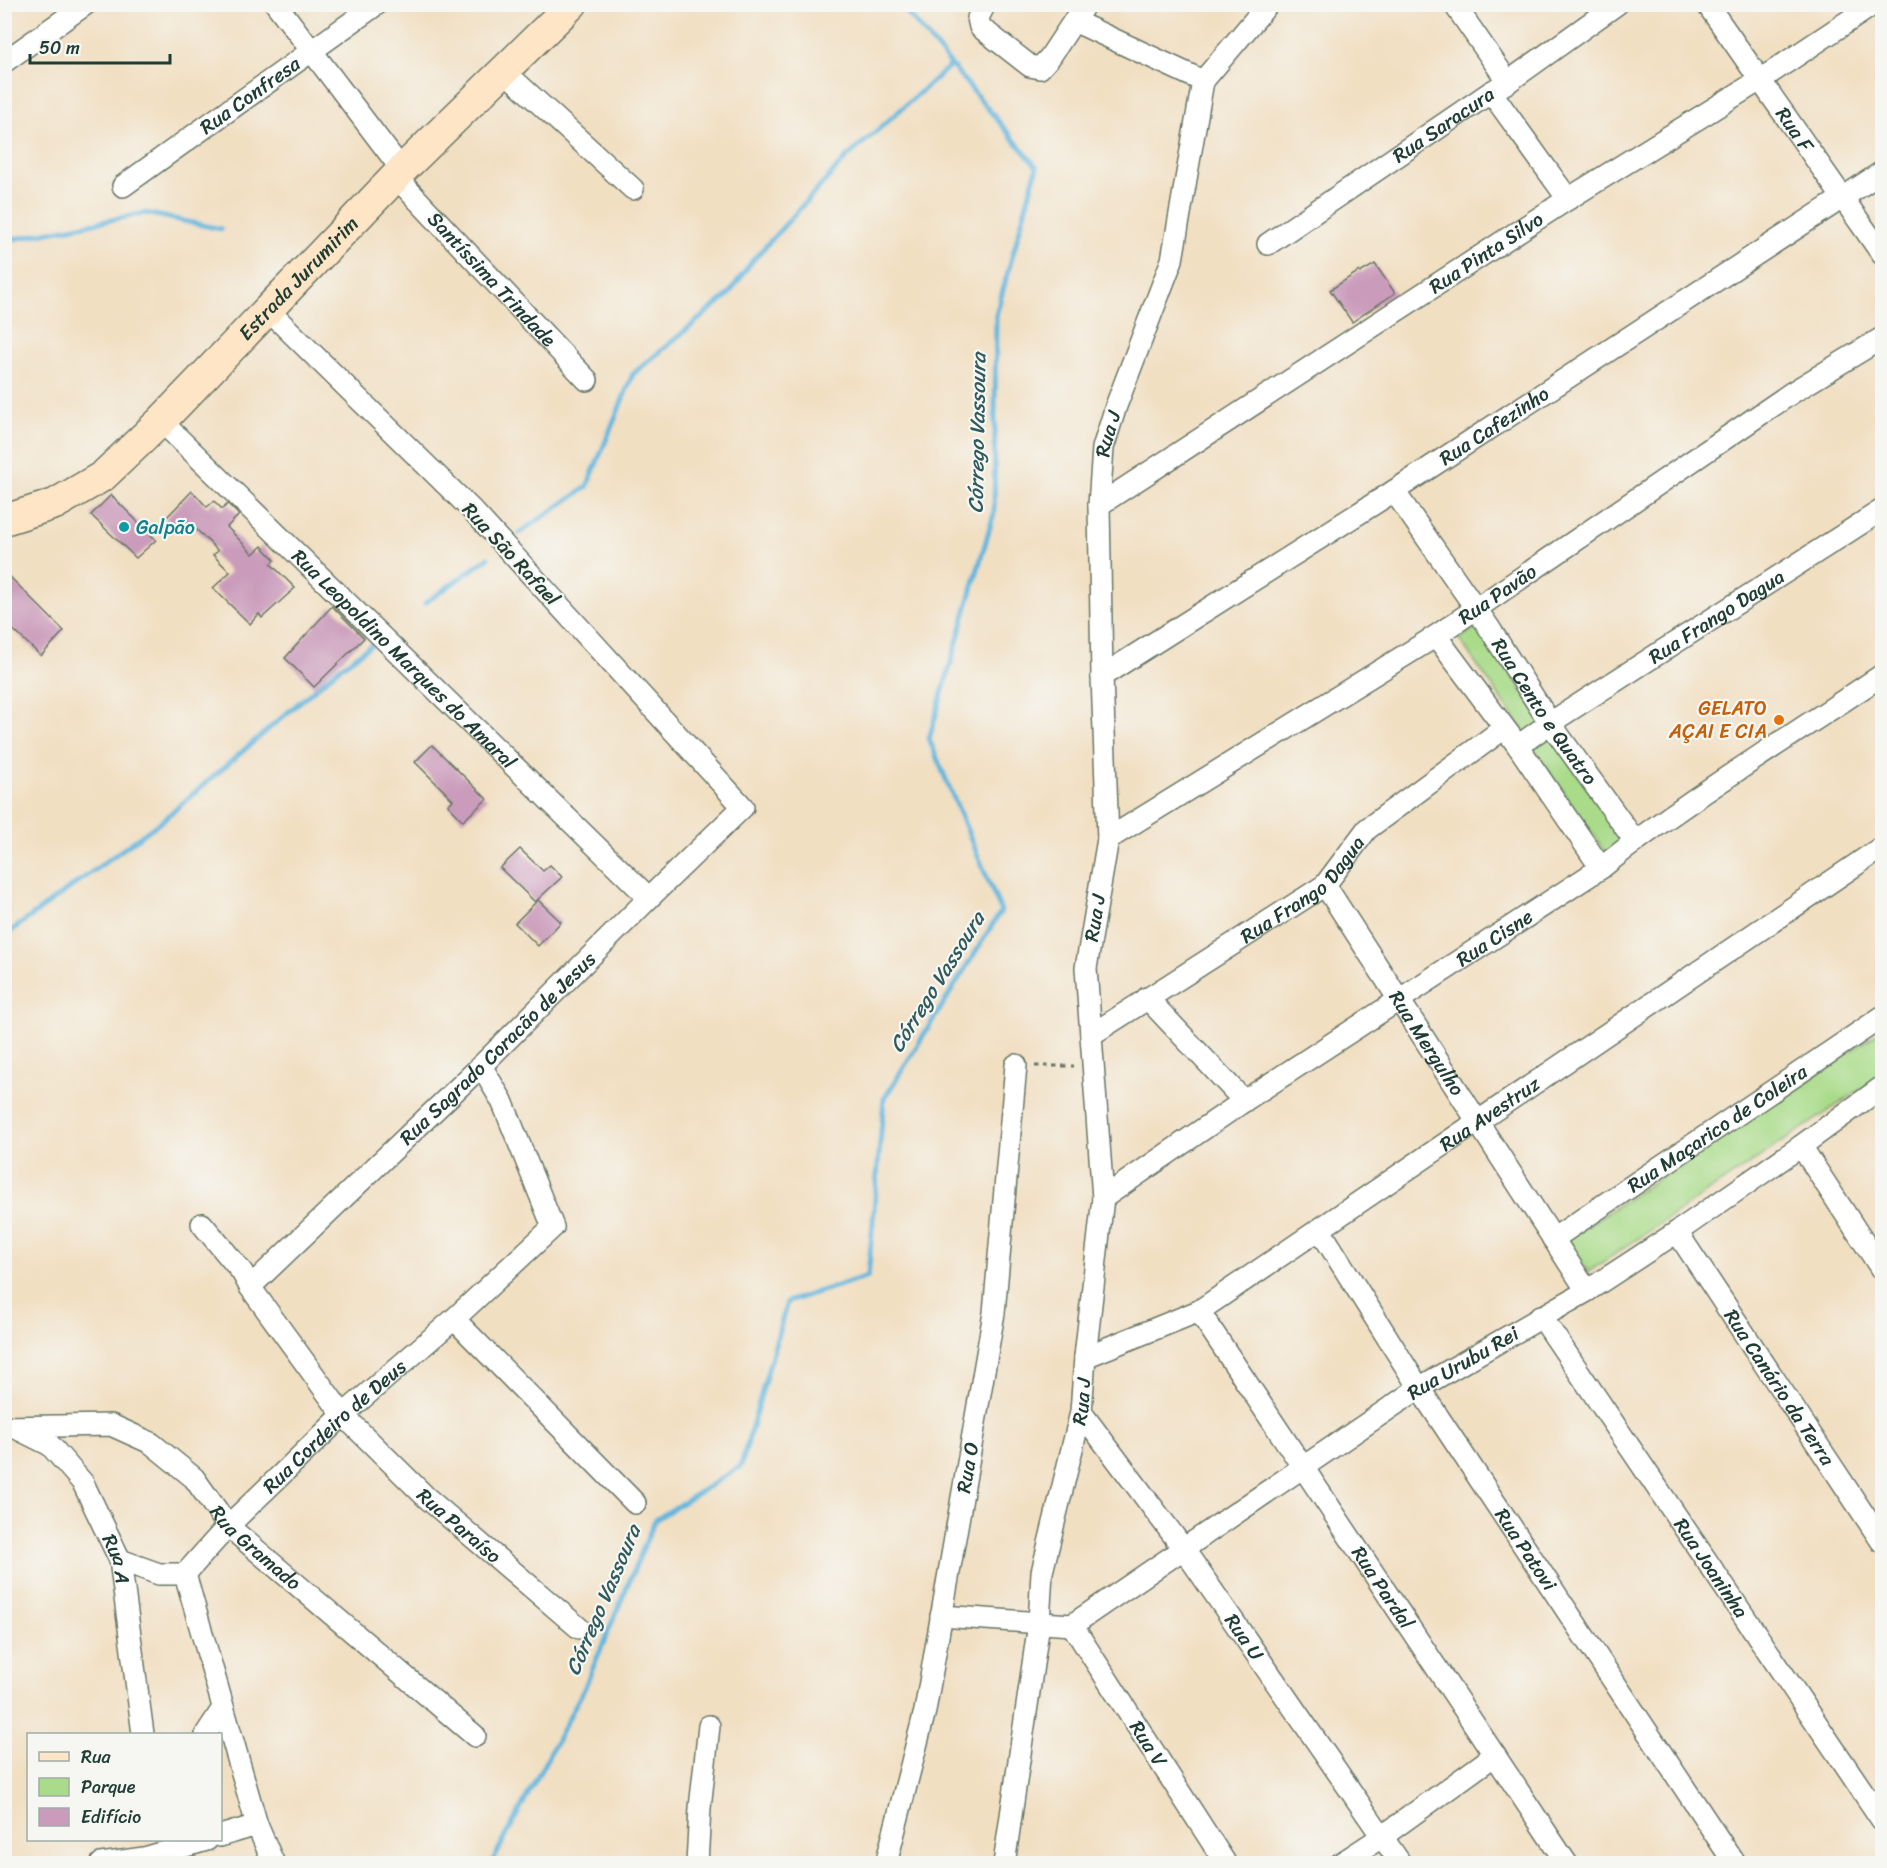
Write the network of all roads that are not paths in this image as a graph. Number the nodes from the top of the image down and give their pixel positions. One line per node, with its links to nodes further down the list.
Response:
1 (86, 4): 13 (street)
2 (276, 4): 12 (street, Santíssima Trindade)
3 (377, 4): 12 (street, Rua Confresa)
4 (572, 4): 14 (main road, Estrada Jurumirim)
5 (985, 4): 11 (street)
6 (1268, 4): 16 (street)
7 (1454, 4): 17 (street)
8 (1617, 4): 17 (street, Rua Saracura)
9 (1707, 4): 15 (street, Rua F)
10 (1874, 4): 15 (street, Rua Pinta Silvo)
11 (1080, 13): 16 (street)
12 (312, 53): 19 (street, Santíssima Trindade); 20 (street, Rua Confresa)
13 (4, 62)
14 (504, 71): 19 (main road, Estrada Jurumirim); 21 (street)
15 (1760, 80): 22 (street, Rua F); 23 (street, Rua Pinta Silvo)
16 (1203, 81): 31 (street, Rua J)
17 (1499, 87): 23 (street); 24 (street, Rua Saracura)
18 (1882, 172): 22 (street, Rua Cafezinho)
19 (399, 174): 26 (main road, Estrada Jurumirim); 28 (street, Santíssima Trindade)
20 (123, 186)
21 (633, 189)
22 (1843, 198): 25 (street, Rua F); 30 (street, Rua Cafezinho)
23 (1568, 199): 31 (street, Rua Pinta Silvo)
24 (1268, 244)
25 (1882, 254)
26 (268, 310): 29 (main road, Estrada Jurumirim); 41 (street, Rua São Rafael)
27 (1882, 338): 34 (street, Rua Pavão)
28 (587, 380)
29 (161, 421): 33 (main road, Estrada Jurumirim); 47 (street, Rua Leopoldino Marques do Amaral)
30 (1394, 491): 34 (street, Rua Cento e Quatro); 37 (street, Rua Cafezinho)
31 (1100, 505): 37 (street, Rua J)
32 (1882, 510): 38 (street, Rua Frango Dagua)
33 (4, 520)
34 (1475, 608): 35 (street, Rua Pavão); 38 (street, Rua Cento e Quatro)
35 (1436, 636): 39 (street); 42 (street, Rua Pavão)
36 (1882, 675): 43 (street, Rua Cisne)
37 (1102, 676): 42 (street, Rua J)
38 (1551, 723): 40 (street, Rua Frango Dagua); 43 (street, Rua Cento e Quatro)
39 (1503, 729): 40 (street); 46 (street, Rua Frango Dagua)
40 (1518, 746): 45 (street)
41 (743, 807): 47 (street, Rua Sagrado Coracão de Jesus)
42 (1108, 839): 51 (street, Rua J)
43 (1635, 841): 45 (street, Rua Cisne)
44 (1882, 847): 56 (street, Rua Avestruz)
45 (1601, 868): 49 (street, Rua Cisne)
46 (1325, 885): 48 (street, Rua Frango Dagua); 49 (street, Rua Mergulho)
47 (649, 898): 53 (street, Rua Sagrado Coracão de Jesus)
48 (1147, 998): 51 (street, Rua Frango Dagua); 55 (street)
49 (1400, 1001): 55 (street, Rua Cisne); 56 (street, Rua Mergulho)
50 (1882, 1017): 62 (street, Rua Maçarico de Coleira)
51 (1091, 1035): 58 (street, Rua J)
52 (1016, 1065): 81 (street, Rua O)
53 (481, 1066): 64 (street, Rua Sagrado Coracão de Jesus); 68 (street, Rua Cordeiro de Deus)
54 (1882, 1087): 57 (street, Rua Urubu Rei)
55 (1244, 1101): 58 (street, Rua Cisne)
56 (1477, 1121): 60 (street, Rua Avestruz); 62 (street, Rua Mergulho)
57 (1801, 1146): 61 (street, Rua Urubu Rei); 63 (street)
58 (1103, 1198): 69 (street, Rua J)
59 (202, 1224): 64 (street, Rua Paraíso)
60 (1320, 1230): 66 (street, Rua Avestruz); 70 (street, Rua Patovi)
61 (1677, 1232): 65 (street, Rua Urubu Rei); 77 (street, Rua Canário da Terra)
62 (1553, 1239): 65 (street, Rua Mergulho)
63 (1882, 1270)
64 (250, 1287): 72 (street, Rua Paraíso)
65 (1587, 1291): 67 (street, Rua Urubu Rei)
66 (1199, 1311): 69 (street, Rua Avestruz); 74 (street, Rua Pardal)
67 (1541, 1316): 70 (street, Rua Urubu Rei); 91 (street, Rua Joaninha)
68 (454, 1319): 72 (street, Rua Cordeiro de Deus); 75 (street)
69 (1085, 1357): 71 (street, Rua J)
70 (1419, 1388): 74 (street, Rua Urubu Rei); 106 (street, Rua Patovi)
71 (1081, 1412): 78 (street, Rua U); 82 (street, Rua J)
72 (343, 1415): 76 (street, Rua Cordeiro de Deus); 84 (street, Rua Paraíso)
73 (9, 1426): 76 (street, Rua Gramado); 79 (street, Rua A)
74 (1305, 1467): 78 (street, Rua Urubu Rei); 90 (street, Rua Pardal)
75 (635, 1503)
76 (228, 1526): 80 (street, Rua Cordeiro de Deus); 89 (street, Rua Gramado)
77 (1882, 1542)
78 (1183, 1548): 83 (street, Rua Urubu Rei); 94 (street, Rua U)
79 (120, 1560): 80 (street); 87 (street, Rua A)
80 (185, 1574): 85 (street)
81 (941, 1616): 82 (street); 100 (street, Rua O)
82 (1039, 1623): 83 (street); 101 (street, Rua J)
83 (1072, 1625): 102 (street, Rua V)
84 (579, 1628)
85 (223, 1708): 88 (street); 92 (street)
86 (709, 1726): 99 (street)
87 (143, 1733)
88 (207, 1733)
89 (475, 1737)
90 (1495, 1755): 94 (street); 105 (street, Rua Pardal)
91 (1882, 1820)
92 (257, 1825): 93 (street); 98 (street)
93 (222, 1835)
94 (1383, 1836): 103 (street); 104 (street, Rua U)
95 (195, 1841): 96 (street)
96 (146, 1849): 97 (street)
97 (102, 1863)
98 (274, 1863)
99 (697, 1863)
100 (886, 1863)
101 (1004, 1863)
102 (1226, 1863)
103 (1340, 1863)
104 (1401, 1863)
105 (1567, 1863)
106 (1735, 1863)

